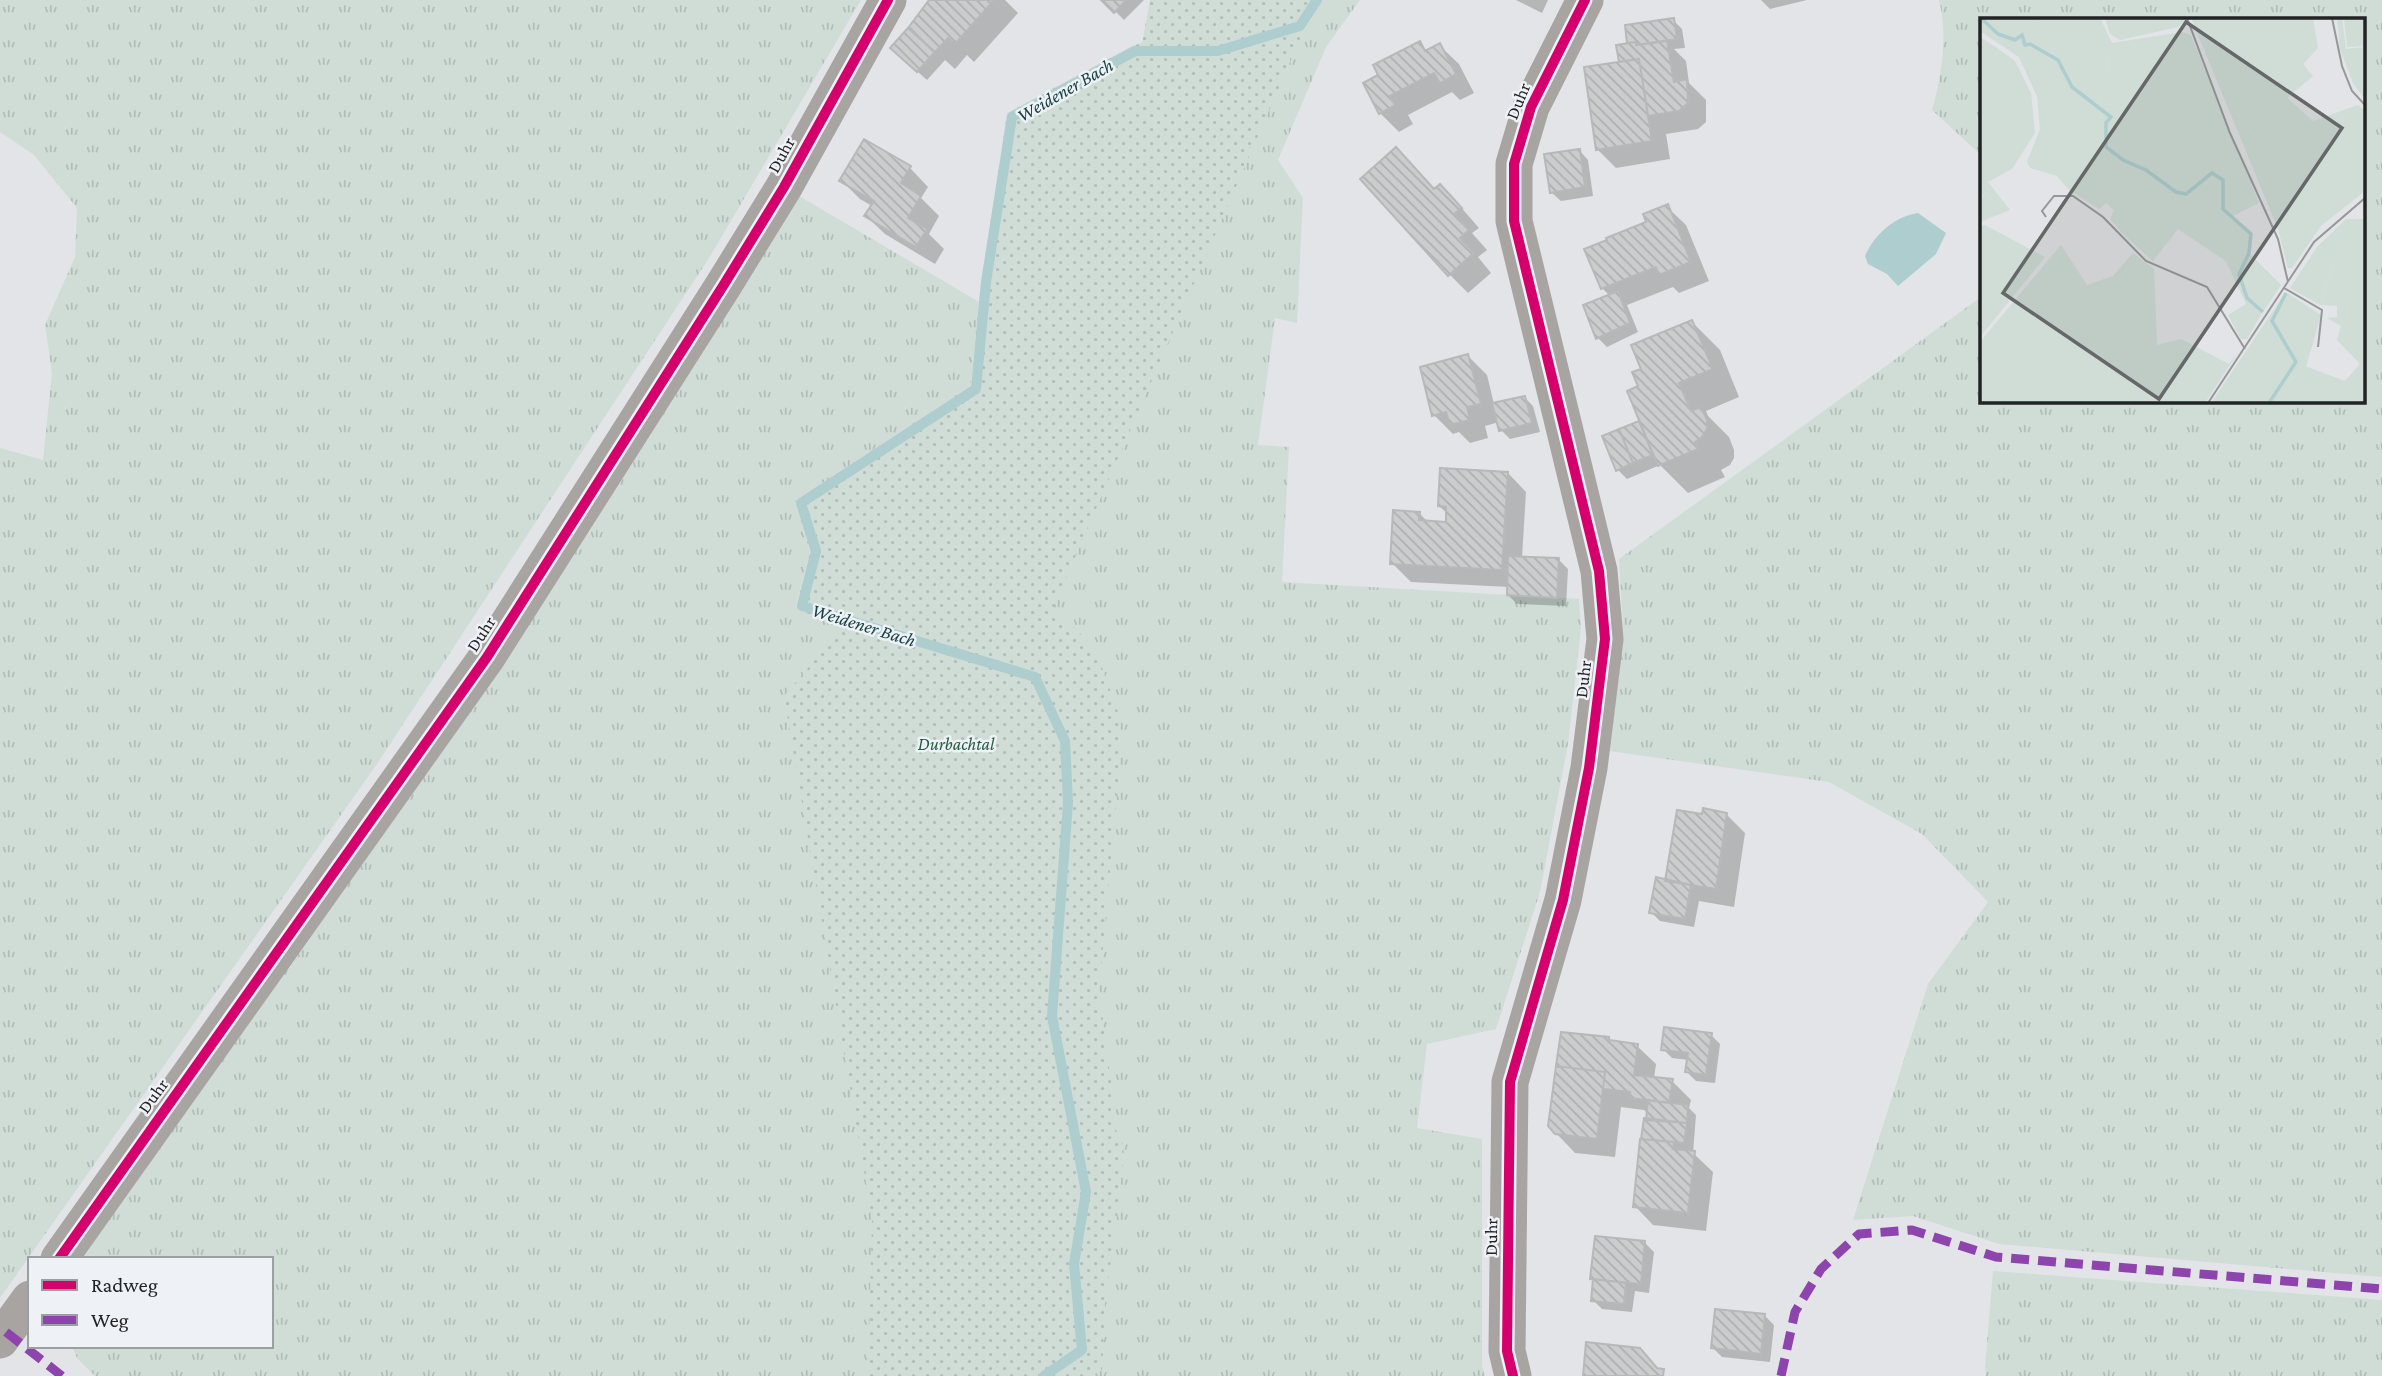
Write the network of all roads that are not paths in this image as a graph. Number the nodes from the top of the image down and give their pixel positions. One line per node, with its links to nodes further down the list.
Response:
1 (888, 0): 3 (street, Duhr)
2 (1585, 0): 6 (street, Duhr)
3 (60, 1257)
4 (28, 1302): 5 (street)
5 (3, 1336)
6 (1513, 1376)

